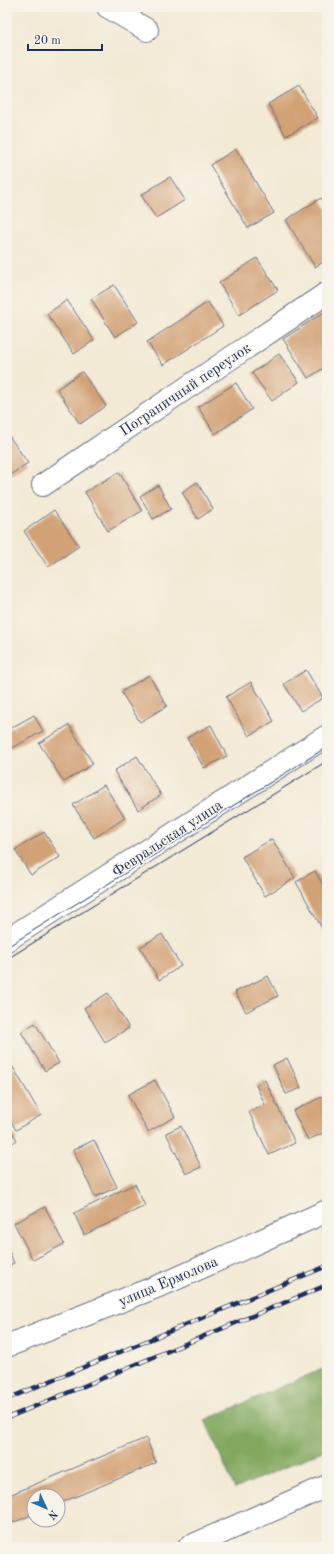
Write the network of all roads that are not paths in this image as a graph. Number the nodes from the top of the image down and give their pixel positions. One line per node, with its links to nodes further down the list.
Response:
1 (108, 7): 2 (street)
2 (147, 30)
3 (327, 293): 4 (street, Пограничный переулок)
4 (43, 485)
5 (327, 736): 6 (street, Февральская улица)
6 (10, 932)
7 (327, 1211): 8 (street, улица Ермолова)
8 (7, 1346)
9 (327, 1486): 10 (street)
10 (189, 1547)

